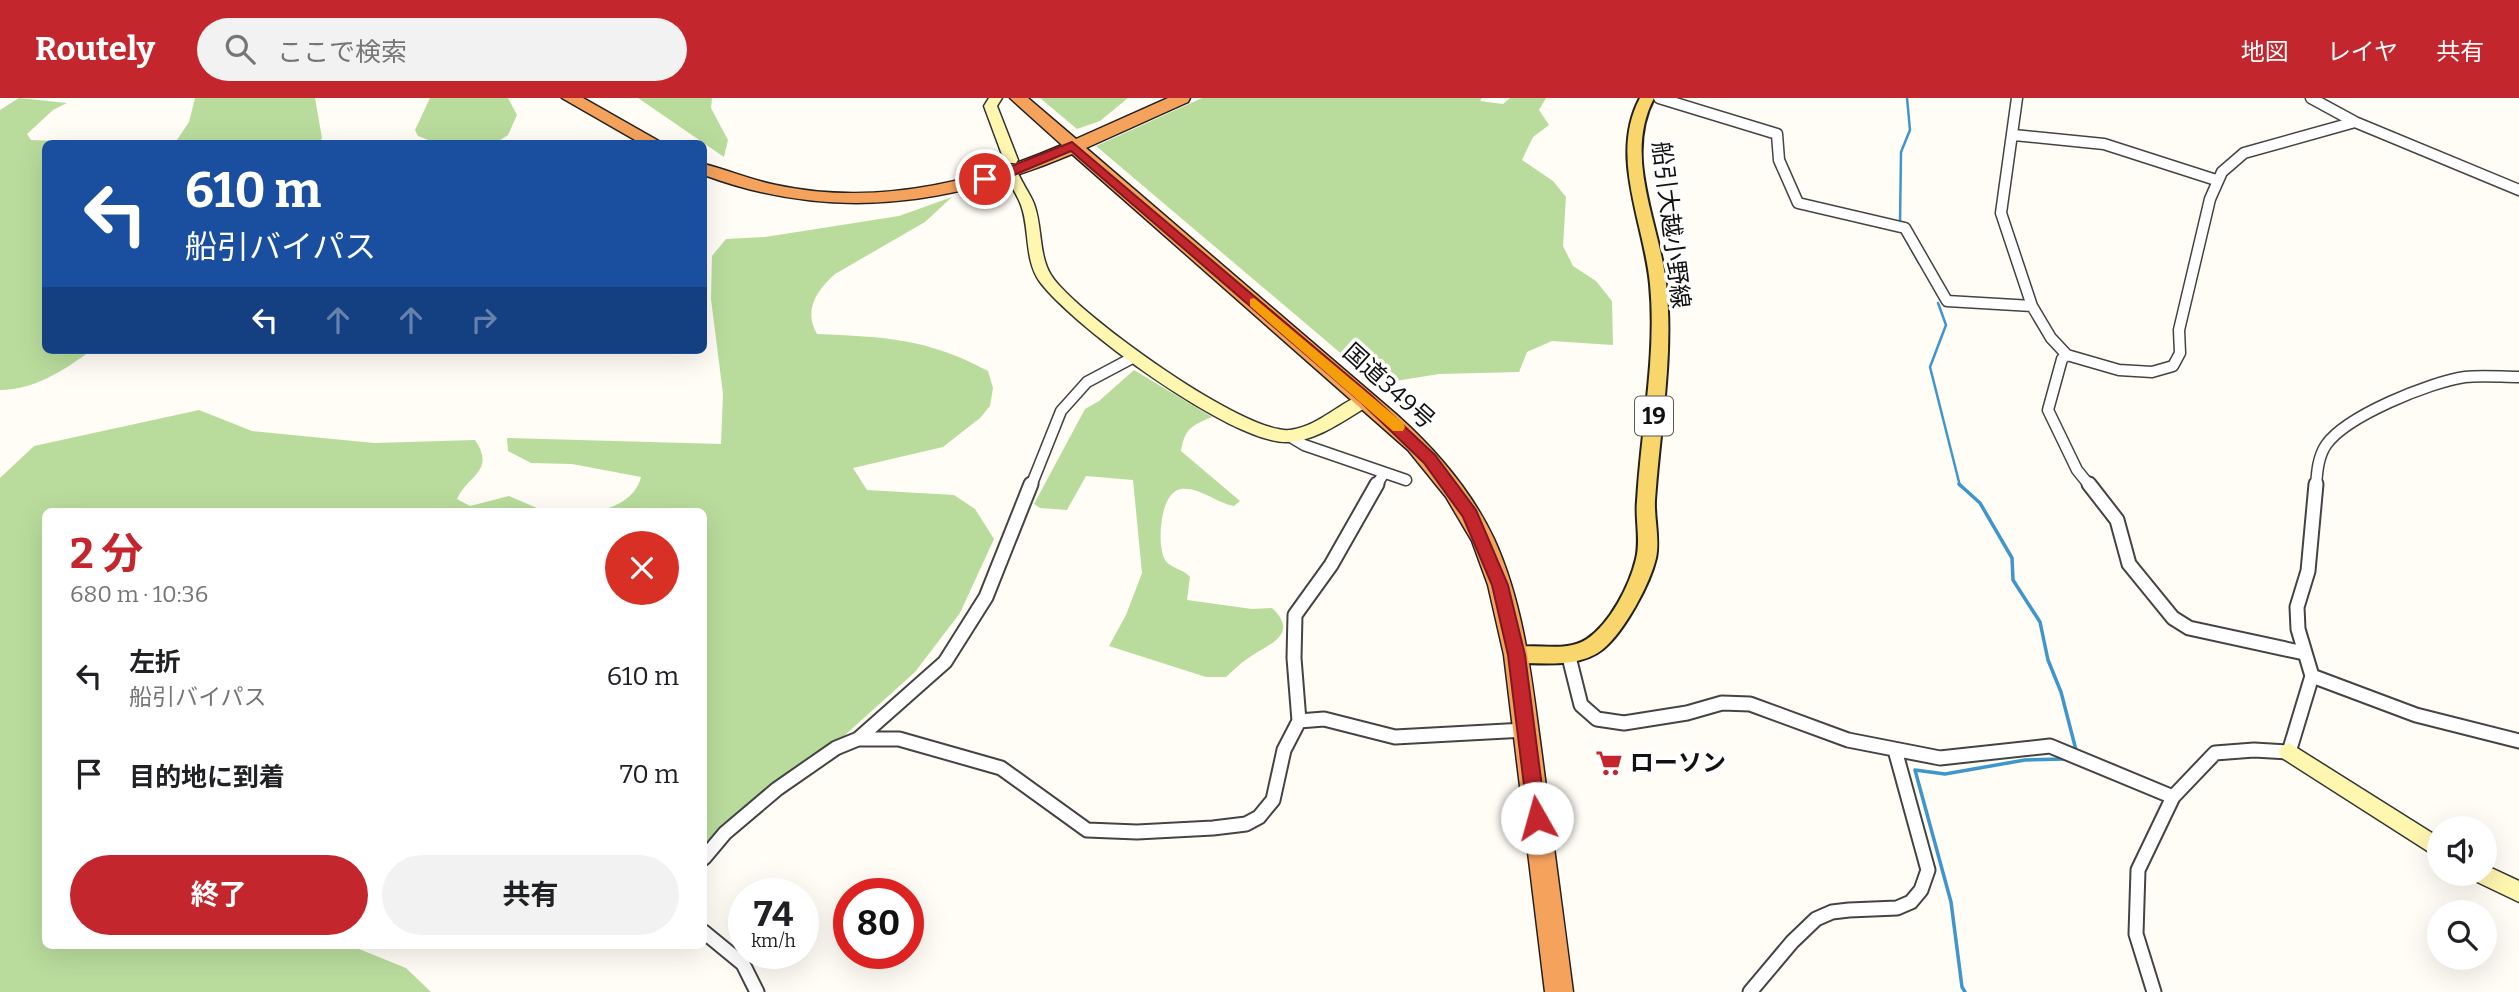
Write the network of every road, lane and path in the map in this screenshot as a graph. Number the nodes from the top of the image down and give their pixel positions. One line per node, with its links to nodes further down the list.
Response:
1 (570, 98): 11 (highway)
2 (996, 98): 13 (street)
3 (1018, 98): 12 (highway, 国道349号)
4 (1182, 98): 12 (highway)
5 (1647, 98): 25 (main road, 船引大越小野線 / 19)
6 (1659, 98): 17 (street)
7 (2017, 98): 10 (street)
8 (2311, 98): 9 (street)
9 (2355, 122): 15 (street); 16 (street)
10 (2014, 135): 15 (street); 17 (street)
11 (649, 140)
12 (1072, 146): 13 (highway); 21 (highway, 国道349号)
13 (1010, 166): 14 (highway); 19 (street)
14 (707, 170)
15 (2216, 180): 18 (street)
16 (2519, 190)
17 (2032, 306): 18 (street)
18 (2067, 355): 26 (street)
19 (1134, 357): 22 (street); 31 (street)
20 (2519, 376): 26 (street)
21 (1367, 399): 22 (street); 27 (highway, 国道349号)
22 (1289, 436): 23 (street)
23 (1384, 472): 24 (street); 29 (street)
24 (1406, 480)
25 (1568, 653): 27 (main road, 船引大越小野線 / 19); 33 (street)
26 (2304, 653): 28 (street)
27 (1516, 655): 30 (highway, 国道349号)
28 (2312, 676): 32 (street); 34 (street)
29 (1299, 722): 30 (street); 31 (street)
30 (1525, 730): 42 (highway, 国道349号)
31 (858, 739): 37 (street)
32 (2519, 741)
33 (1895, 750): 35 (street); 43 (street)
34 (2289, 752): 35 (street); 36 (street)
35 (2173, 797): 44 (street)
36 (2427, 842)
37 (707, 854)
38 (2497, 881): 39 (street)
39 (2519, 892)
40 (707, 934): 41 (street)
41 (757, 992)
42 (1559, 992)
43 (1750, 992)
44 (2154, 992)

